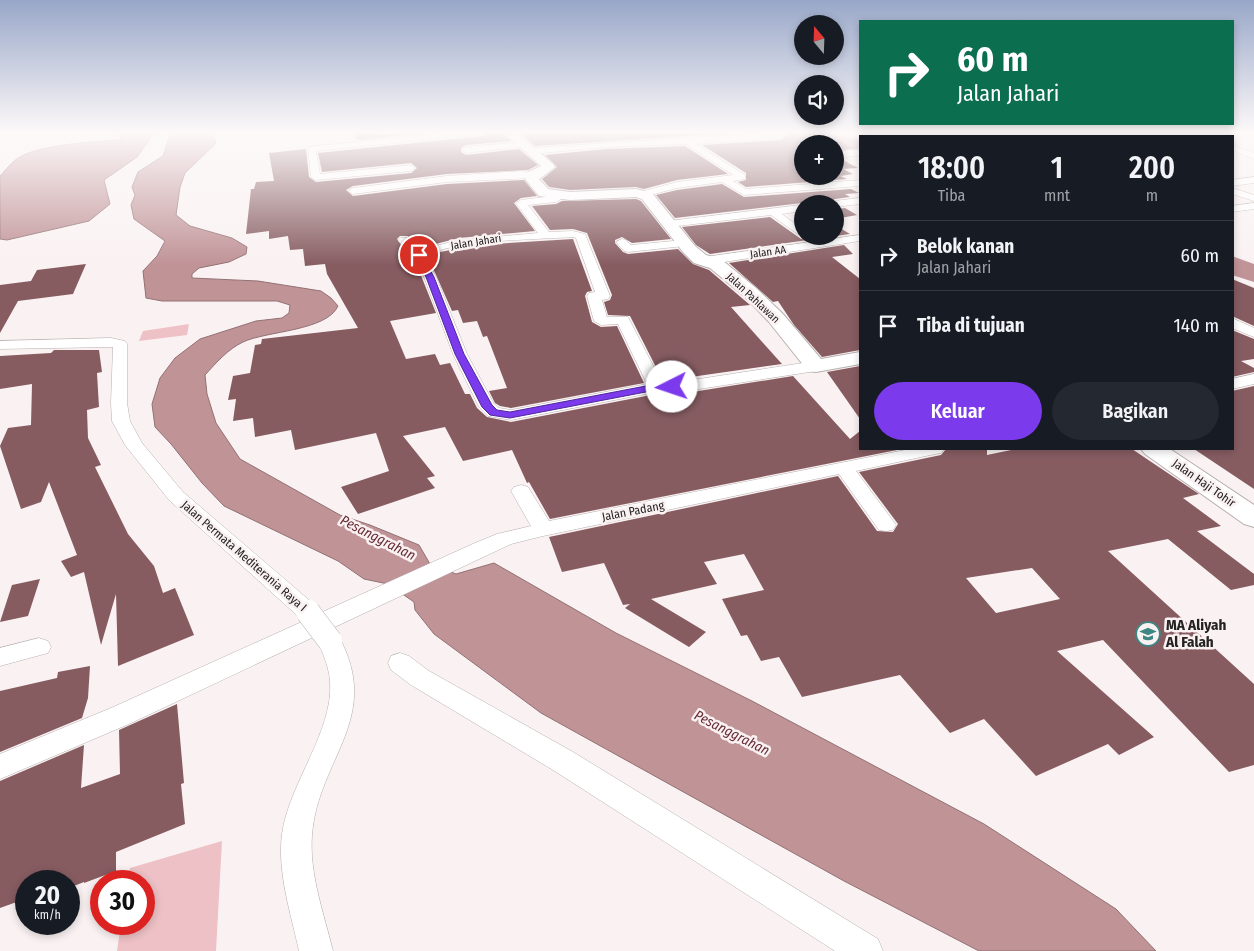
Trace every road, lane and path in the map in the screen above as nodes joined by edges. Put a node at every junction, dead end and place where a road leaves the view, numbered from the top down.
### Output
1 (413, 176) edge
2 (491, 176) edge
3 (533, 176) edge
4 (741, 176) edge
5 (723, 179) junction
6 (1254, 180) edge
7 (415, 182) junction
8 (859, 183) edge
9 (1234, 184) edge
10 (353, 191) dead end
11 (643, 194) junction
12 (561, 196) junction
13 (1254, 198) edge
14 (859, 202) edge
15 (844, 203) edge
16 (1254, 206) edge
17 (794, 209) edge
18 (1234, 209) edge
19 (772, 211) junction
20 (669, 224) junction
21 (794, 228) edge
22 (546, 236) junction
23 (859, 238) edge
24 (404, 240) dead end
25 (844, 240) edge
26 (622, 242) dead end
27 (684, 243) junction
28 (810, 245) edge
29 (419, 253) junction
30 (705, 261) junction
31 (1234, 323) edge
32 (1254, 333) edge
33 (0, 345) edge
34 (859, 358) edge
35 (816, 366) junction
36 (1254, 379) edge
37 (1234, 384) edge
38 (656, 388) junction
39 (930, 450) edge
40 (1155, 450) edge
41 (844, 468) junction
42 (521, 491) dead end
43 (1254, 518) edge
44 (886, 525) dead end
45 (543, 529) junction
46 (308, 612) joint
47 (40, 647) dead end
48 (0, 657) edge
49 (400, 663) dead end
50 (0, 768) edge
51 (316, 951) edge
52 (866, 951) edge

1 - 7 street
2 - 7 street
3 - 12 street
4 - 5 street
5 - 8 street
5 - 11 street
6 - 9 street
7 - 10 street
9 - 13 street
11 - 12 street
11 - 20 street, Jalan Pahlawan
12 - 22 street
14 - 15 street
16 - 18 street
17 - 19 street
19 - 20 street
19 - 21 street
20 - 27 street, Jalan Pahlawan
22 - 29 street, Jalan Jahari
22 - 38 street, Jalan Jahari
23 - 25 street, Jalan AA
24 - 29 street
26 - 27 street
27 - 30 street, Jalan Pahlawan
28 - 30 street, Jalan AA
29 - 38 street
30 - 35 street, Jalan Pahlawan
31 - 32 street
33 - 46 street, Jalan Permata Mediterania Raya I
34 - 35 street
35 - 38 street
36 - 37 street
39 - 41 street, Jalan Padang
40 - 43 street, Jalan Haji Tohir
41 - 44 street
41 - 45 street, Jalan Padang
42 - 45 street
45 - 50 street, Jalan Padang
46 - 51 street, Jalan Permata Mediterania Raya I, bridge
47 - 48 street
49 - 52 street

